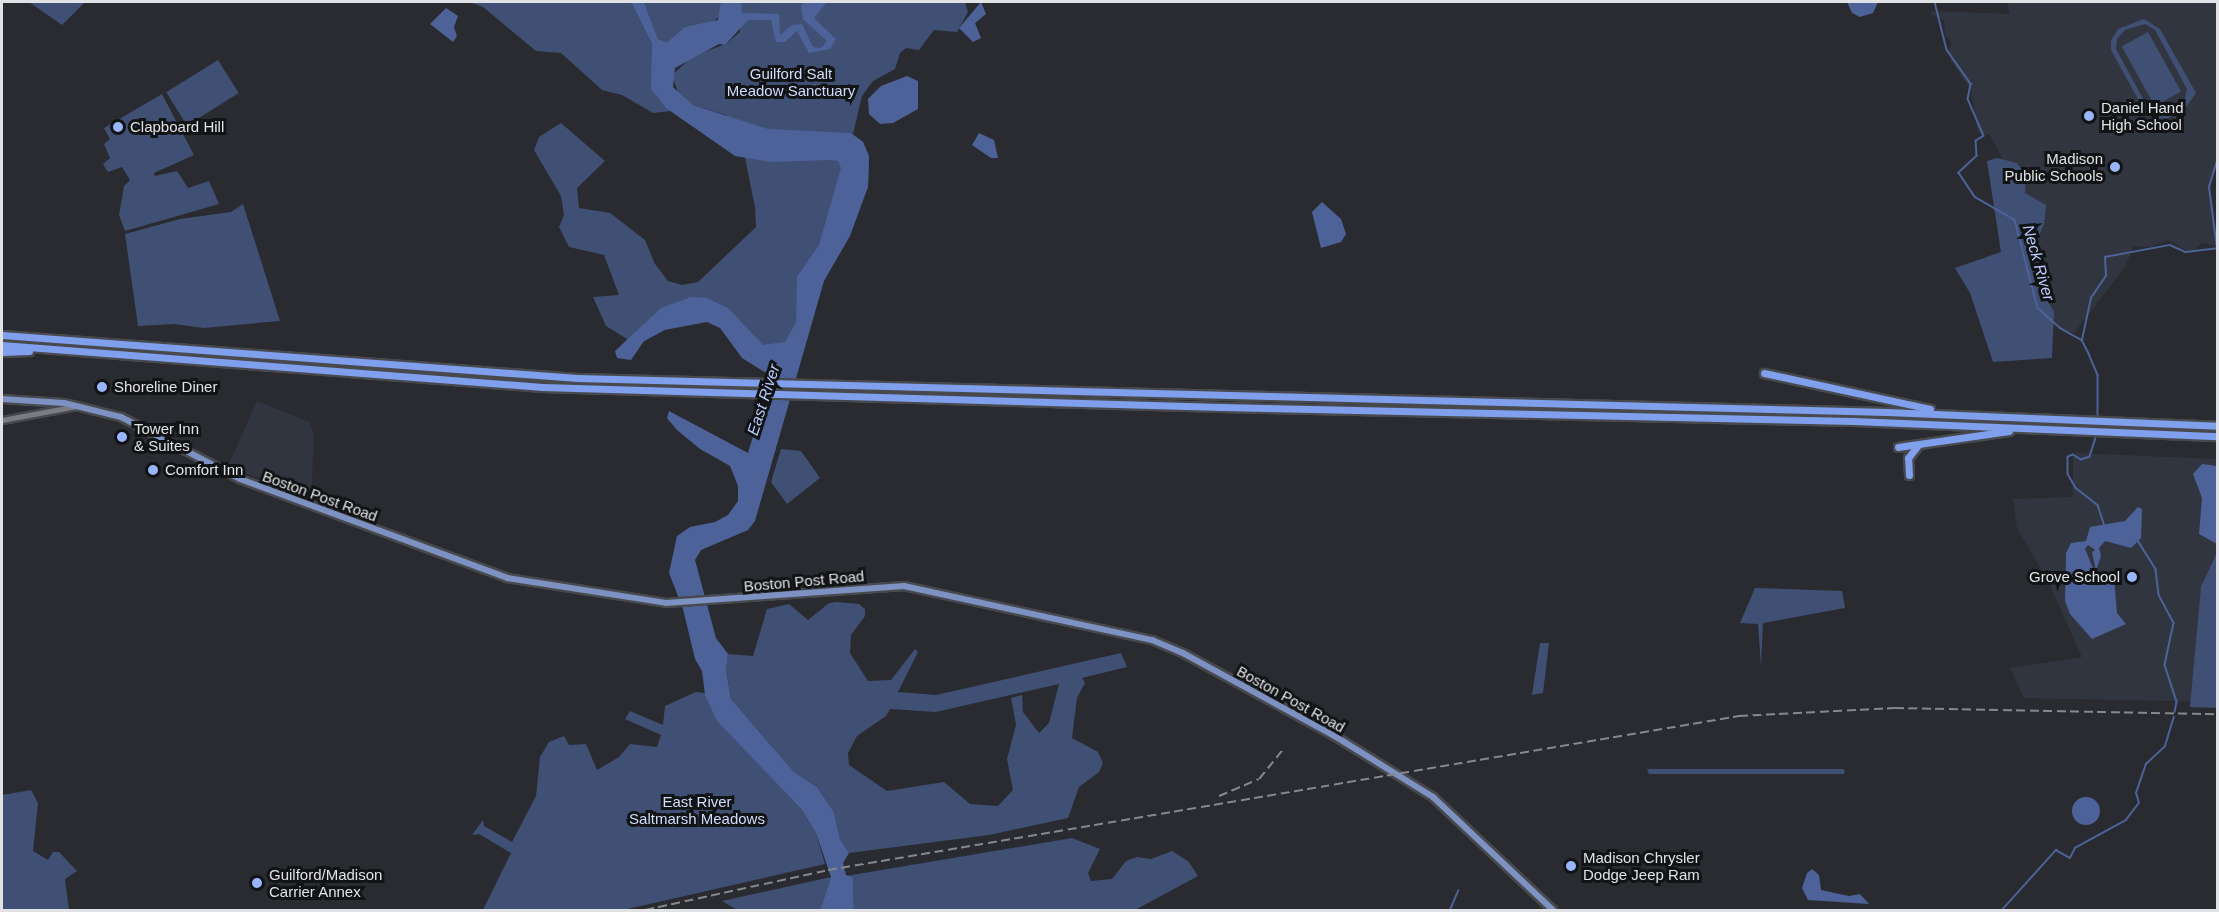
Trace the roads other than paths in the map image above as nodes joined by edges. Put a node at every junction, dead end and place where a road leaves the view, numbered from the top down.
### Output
1 (2, 335) edge
2 (2, 345) edge
3 (2, 352) edge
4 (120, 355) junction
5 (1764, 373) dead end
6 (2, 399) edge
7 (80, 405) junction
8 (2007, 417) junction
9 (2, 420) edge
10 (2217, 426) edge
11 (2124, 432) junction
12 (2217, 436) edge
13 (1920, 444) junction
14 (1898, 447) dead end
15 (1909, 474) dead end
16 (1553, 910) edge

1 - 8 highway
2 - 4 highway
3 - 4 highway
4 - 11 highway
5 - 8 highway
6 - 7 main road, Boston Post Road
7 - 9 main road
7 - 16 main road, Boston Post Road
8 - 10 highway
11 - 12 highway
11 - 13 highway
13 - 14 highway
13 - 15 highway

